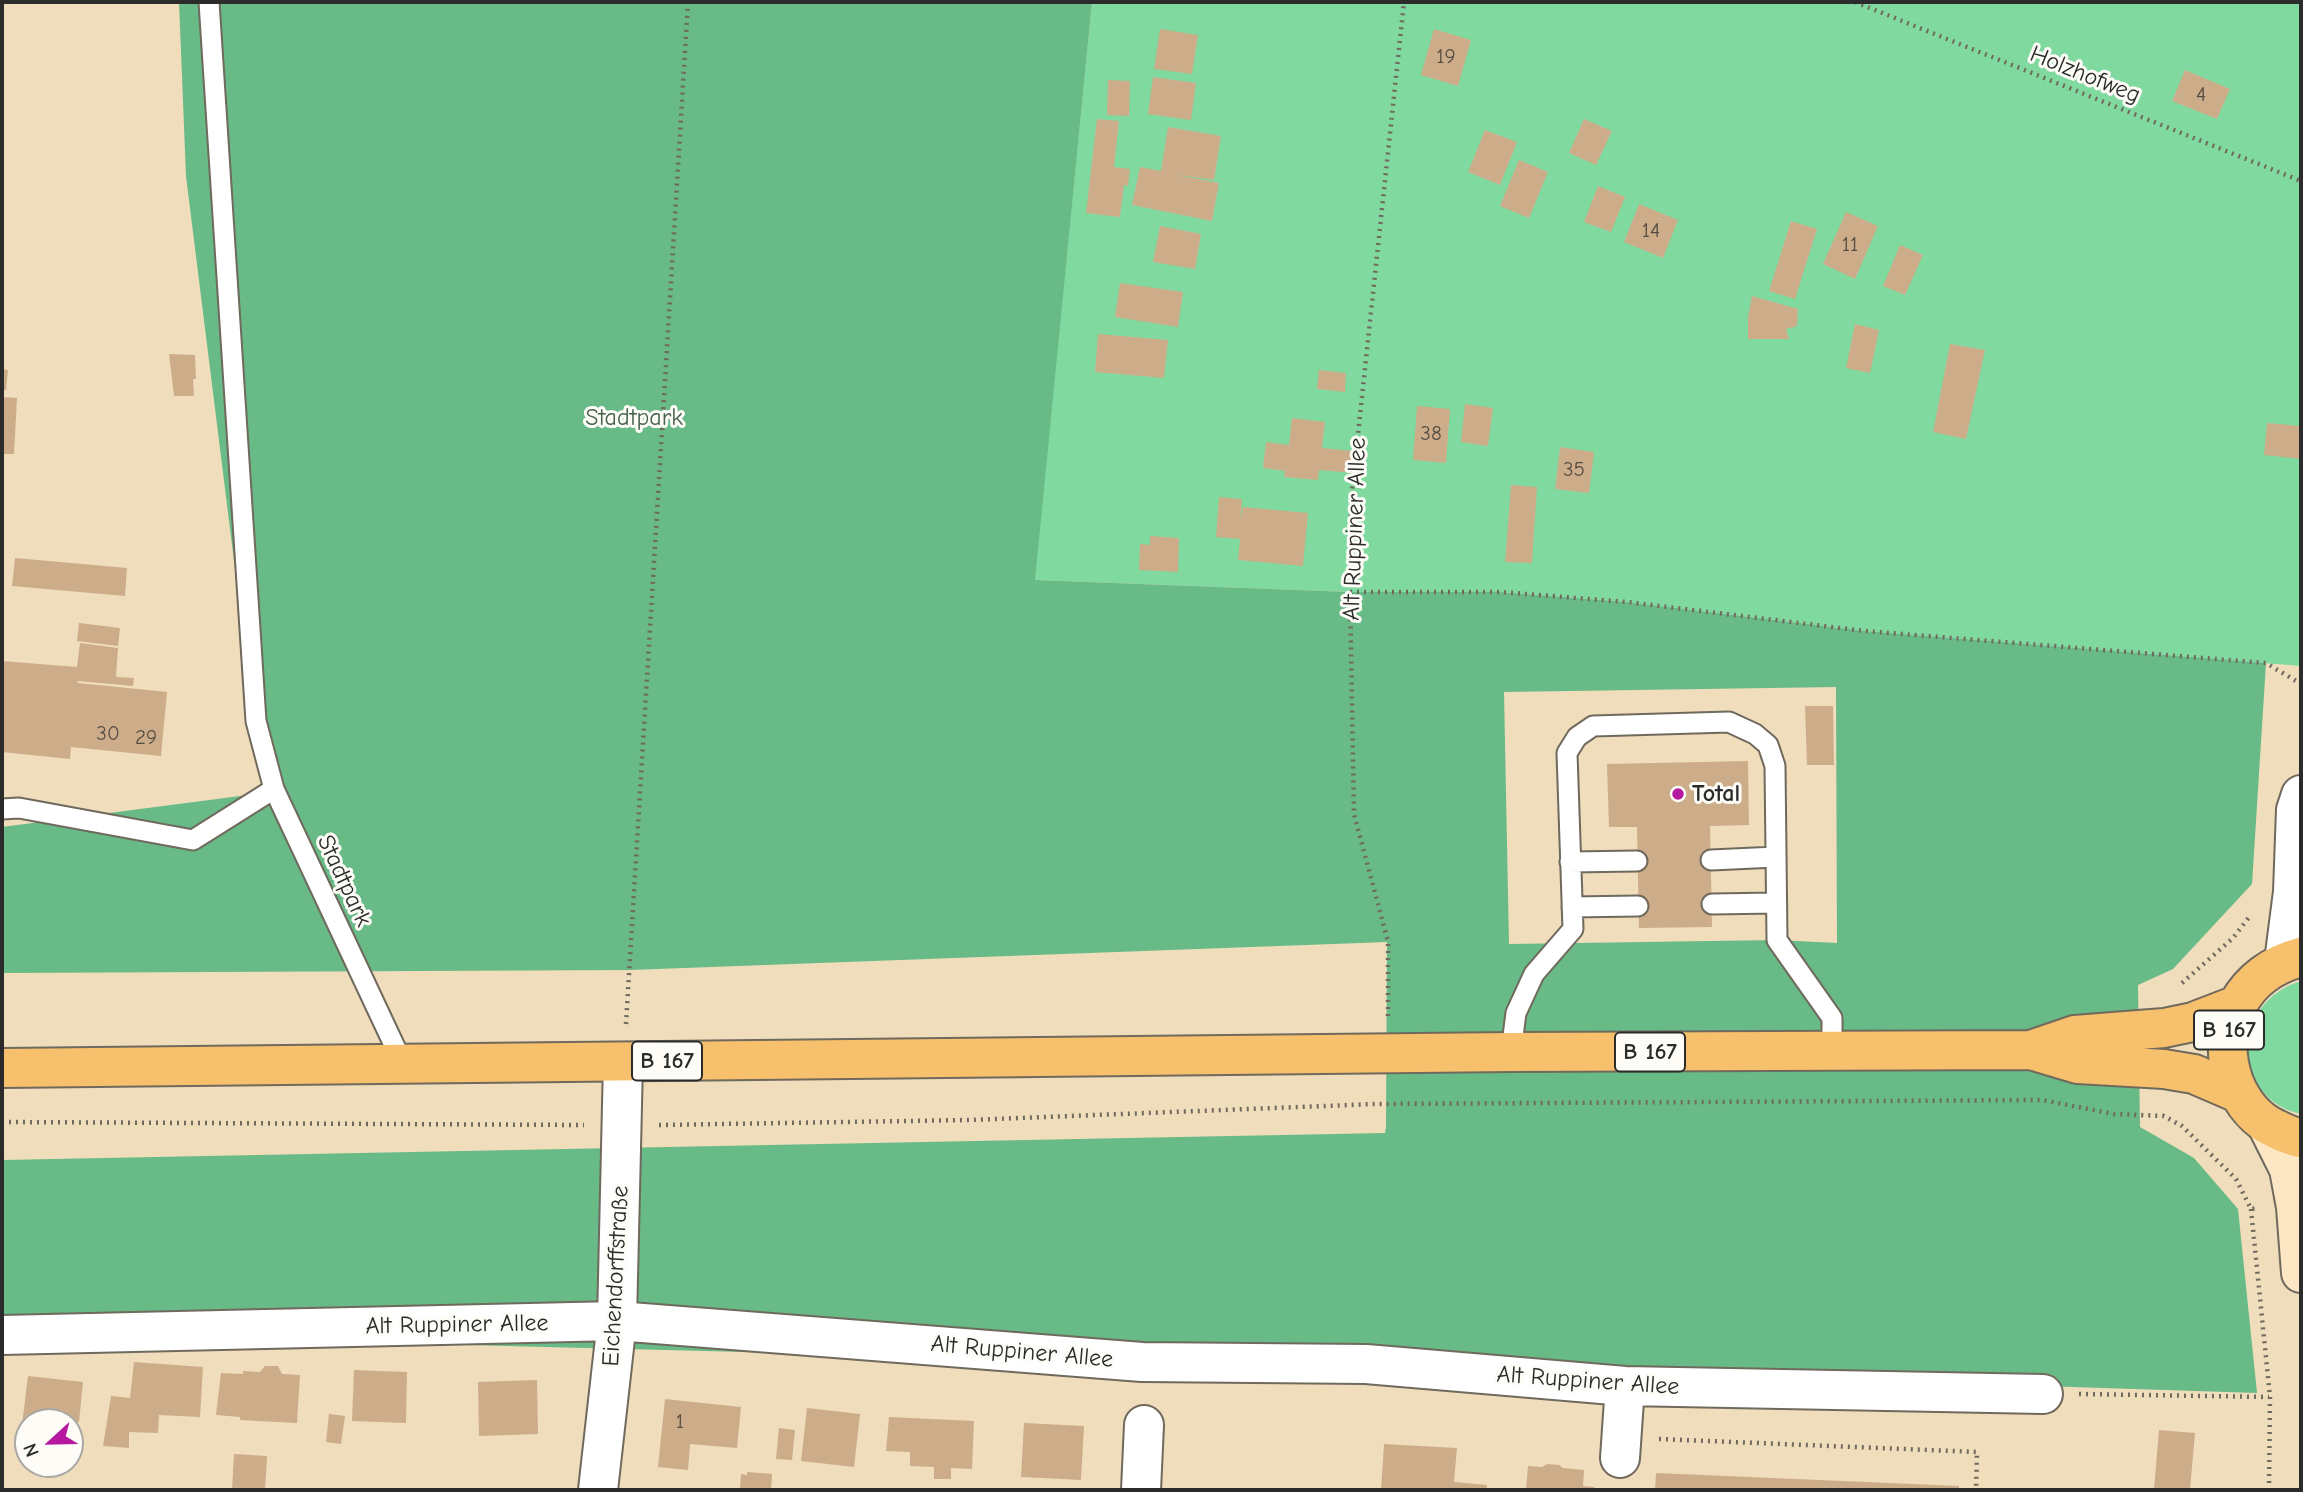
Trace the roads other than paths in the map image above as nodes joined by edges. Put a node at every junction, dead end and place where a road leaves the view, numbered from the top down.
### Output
1 (209, 2) edge
2 (274, 789) junction
3 (2301, 795) edge
4 (2, 809) edge
5 (1776, 857) junction
6 (1711, 860) dead end
7 (1637, 861) dead end
8 (1570, 863) junction
9 (1776, 903) junction
10 (1712, 904) dead end
11 (1638, 906) dead end
12 (1572, 907) junction
13 (2293, 959) edge
14 (2237, 1005) junction
15 (2031, 1049) junction
16 (1832, 1051) junction
17 (1511, 1052) junction
18 (623, 1062) junction
19 (402, 1064) junction
20 (2, 1068) edge
21 (2238, 1093) junction
22 (2284, 1132) edge
23 (2301, 1273) edge
24 (617, 1321) junction
25 (2, 1335) edge
26 (1625, 1386) junction
27 (2043, 1394) road end
28 (1144, 1425) dead end
29 (1621, 1447) road end
30 (597, 1490) edge
31 (1140, 1490) edge

1 - 2 lane, Stadtpark
2 - 4 lane
2 - 19 lane, Stadtpark
3 - 13 street
5 - 6 lane
5 - 8 lane
5 - 9 lane
7 - 8 lane
8 - 12 lane
9 - 10 lane
9 - 16 lane
11 - 12 lane
12 - 17 lane
13 - 14 main road, B 167
14 - 15 main road, B 167
14 - 21 main road, B 167
15 - 16 main road, B 167
15 - 21 main road, B 167
16 - 17 main road, B 167
17 - 18 main road, B 167
18 - 19 main road, B 167
18 - 24 street, Eichendorffstraße
19 - 20 main road, B 167
21 - 22 main road, B 167
22 - 23 main road
24 - 25 street, Alt Ruppiner Allee
24 - 26 street, Alt Ruppiner Allee
24 - 30 street, Eichendorffstraße
26 - 27 street, Alt Ruppiner Allee
26 - 29 street
28 - 31 street

